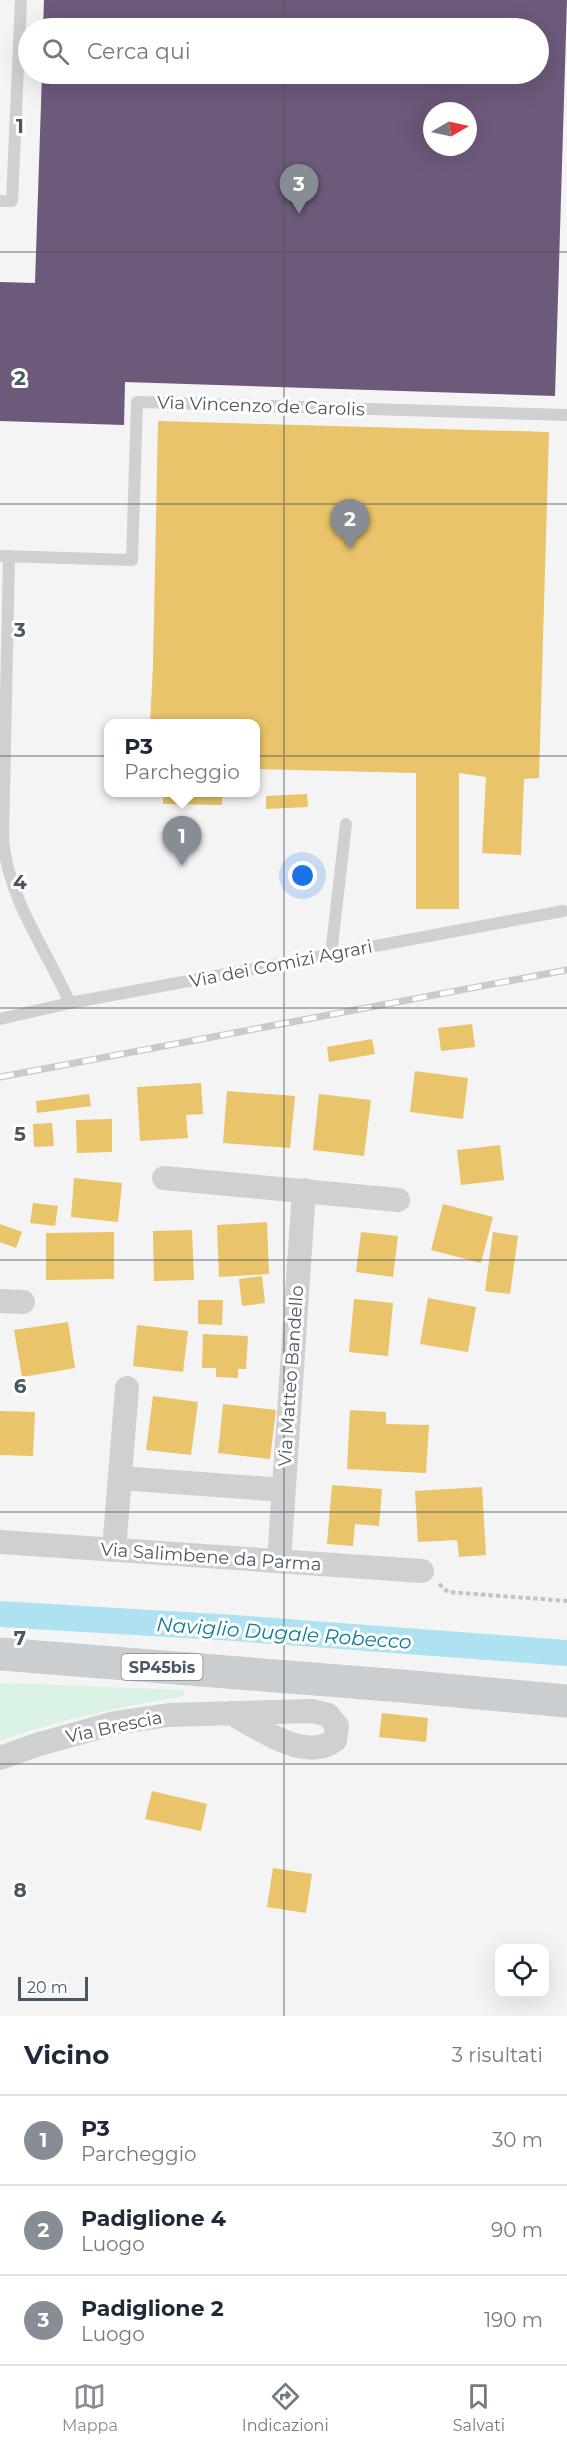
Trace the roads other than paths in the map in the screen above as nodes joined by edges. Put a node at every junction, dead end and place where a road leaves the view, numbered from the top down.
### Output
1 (21, 0) edge
2 (20, 18) edge
3 (18, 67) edge
4 (0, 201) edge
5 (567, 415) edge
6 (5, 556) edge
7 (346, 824) dead end
8 (563, 911) dead end
9 (332, 954) junction
10 (70, 1003) junction
11 (0, 1018) edge
12 (164, 1178) dead end
13 (304, 1190) junction
14 (398, 1200) dead end
15 (127, 1388) dead end
16 (120, 1478) junction
17 (283, 1490) junction
18 (0, 1542) edge
19 (114, 1550) junction
20 (279, 1561) junction
21 (422, 1572) road end
22 (0, 1654) edge
23 (567, 1701) edge
24 (231, 1713) dead end
25 (0, 1758) edge

1 - 2 lane
3 - 4 lane
5 - 6 lane, Via Vincenzo de Carolis
6 - 10 lane
7 - 9 lane
8 - 9 lane, Via dei Comizi Agrari
9 - 10 lane, Via dei Comizi Agrari
10 - 11 lane, Via dei Comizi Agrari
12 - 13 street
13 - 14 street
13 - 17 street, Via Matteo Bandello
15 - 16 street
16 - 17 street
16 - 19 street
17 - 20 street, Via Matteo Bandello
18 - 19 street, Via Salimbene da Parma
19 - 20 street, Via Salimbene da Parma
20 - 21 street, Via Salimbene da Parma
22 - 23 main road, SP45bis
24 - 25 street, Via Brescia

